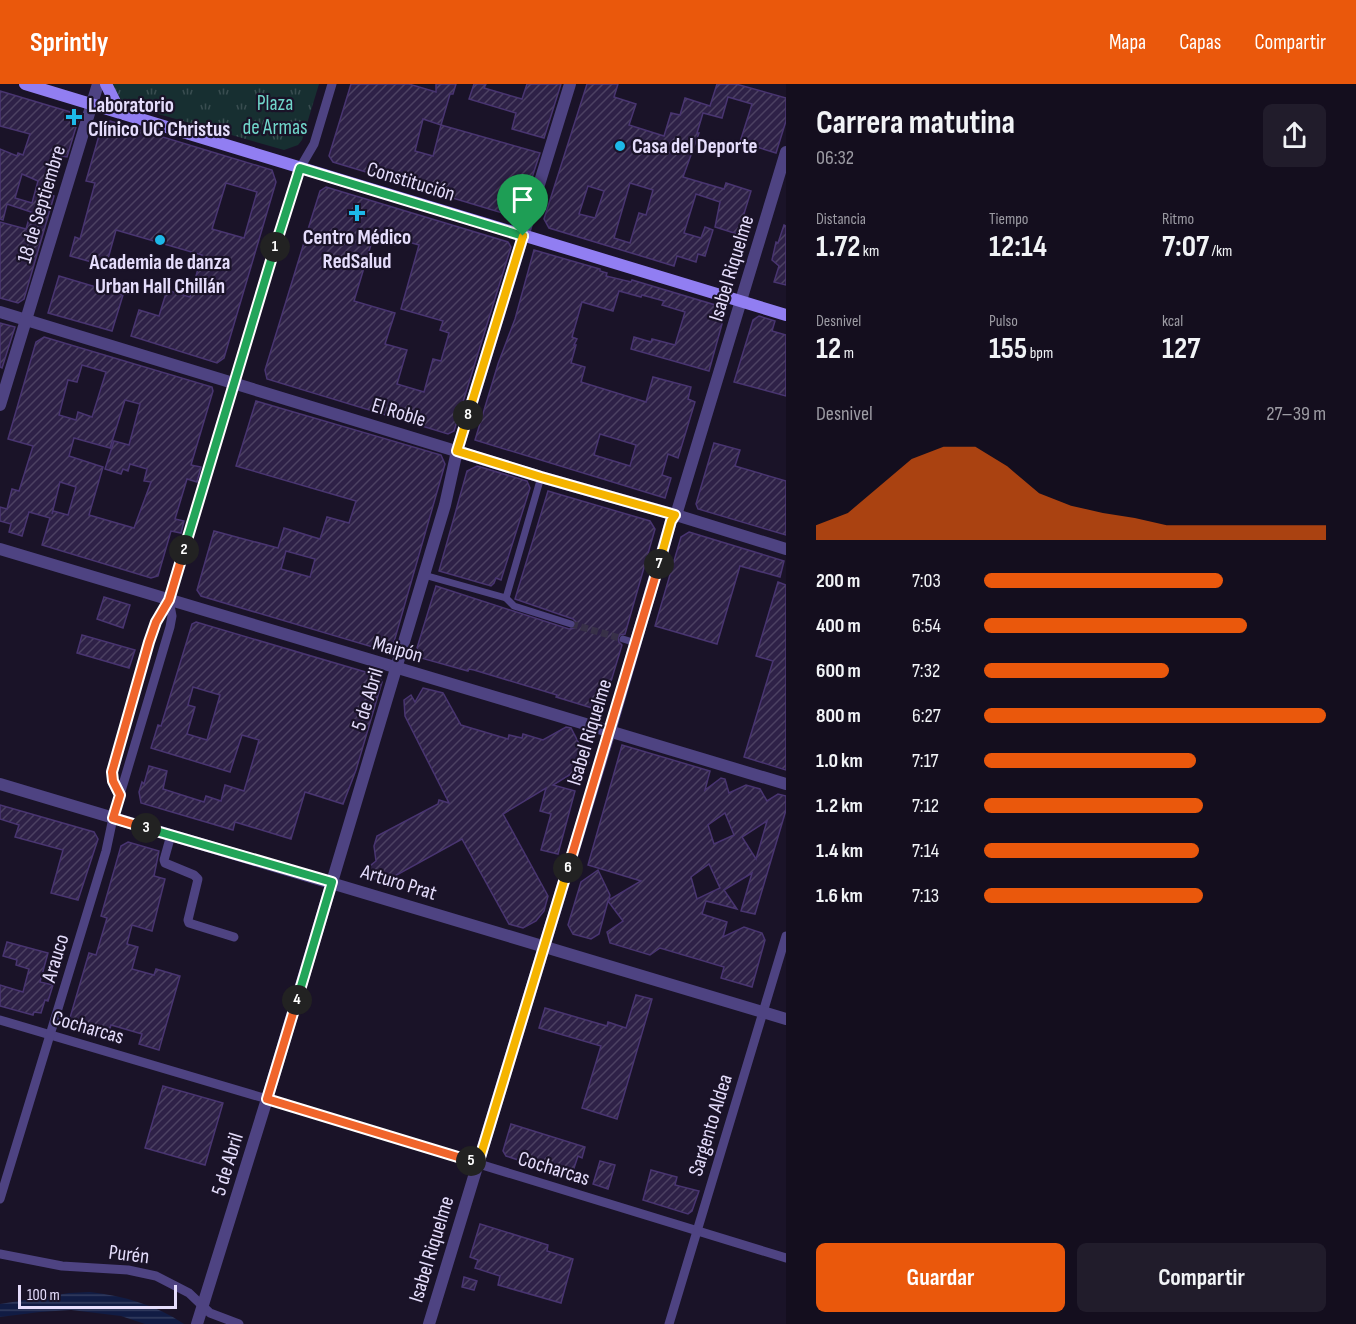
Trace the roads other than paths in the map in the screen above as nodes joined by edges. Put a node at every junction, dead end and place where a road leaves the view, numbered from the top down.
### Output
1 (25, 84) edge
2 (98, 84) edge
3 (106, 84) edge
4 (332, 84) edge
5 (570, 84) edge
6 (92, 104) junction
7 (126, 115) junction
8 (786, 152) edge
9 (300, 168) junction
10 (523, 236) junction
11 (742, 301) junction
12 (0, 312) edge
13 (786, 315) edge
14 (26, 320) junction
15 (233, 383) junction
16 (0, 405) edge
17 (457, 451) junction
18 (541, 477) junction
19 (675, 515) junction
20 (0, 549) edge
21 (786, 549) edge
22 (424, 575) junction
23 (506, 598) junction
24 (169, 600) junction
25 (571, 624) tunnel mouth
26 (396, 669) junction
27 (610, 731) junction
28 (0, 784) edge
29 (786, 784) edge
30 (120, 795) junction
31 (113, 818) junction
32 (171, 835) junction
33 (332, 882) junction
34 (786, 936) edge
35 (234, 937) dead end
36 (544, 946) junction
37 (763, 1012) junction
38 (786, 1019) edge
39 (0, 1020) edge
40 (50, 1035) junction
41 (267, 1099) junction
42 (478, 1164) junction
43 (0, 1199) edge
44 (697, 1231) junction
45 (0, 1254) edge
46 (786, 1258) edge
47 (200, 1316) edge
48 (239, 1324) edge
49 (429, 1324) edge
50 (669, 1324) edge

1 - 6 main road, Constitución
2 - 6 street, 18 de Septiembre
3 - 7 main road
4 - 9 street, Arauco
5 - 10 street, 5 de Abril
6 - 7 main road, Constitución
6 - 14 street, 18 de Septiembre
7 - 9 main road, Constitución
8 - 11 street, Isabel Riquelme
9 - 10 main road, Constitución
9 - 15 street, Arauco
10 - 11 main road, Constitución
10 - 17 street, 5 de Abril
11 - 13 main road, Constitución
11 - 19 street, Isabel Riquelme
12 - 14 street, El Roble
14 - 15 street, El Roble
14 - 16 street, 18 de Septiembre
15 - 17 street, El Roble
15 - 24 street, Arauco
17 - 18 street, El Roble
17 - 22 street, 5 de Abril
18 - 19 street, El Roble
18 - 23 street
19 - 21 street, El Roble
19 - 27 street, Isabel Riquelme
20 - 24 street, Maipón
22 - 23 street
22 - 26 street, 5 de Abril
23 - 25 street
24 - 26 street, Maipón
24 - 30 street, Arauco
24 - 30 street, Arauco
26 - 27 street, Maipón
26 - 33 street, 5 de Abril
27 - 29 street, Maipón
27 - 36 street, Isabel Riquelme
28 - 31 street, Arturo Prat
30 - 31 street, Arauco
31 - 32 street, Arturo Prat
31 - 40 street, Arauco
32 - 33 street, Arturo Prat
32 - 35 street
33 - 36 street, Arturo Prat
33 - 41 street, 5 de Abril
34 - 37 street, Sargento Aldea
36 - 37 street, Arturo Prat
36 - 42 street, Isabel Riquelme
37 - 38 street, Arturo Prat
37 - 44 street, Sargento Aldea
39 - 40 street, Cocharcas
40 - 41 street, Cocharcas
40 - 43 street, Arauco
41 - 42 street, Cocharcas
41 - 47 street, 5 de Abril
42 - 44 street, Cocharcas
42 - 49 street, Isabel Riquelme
44 - 46 street, Cocharcas
44 - 50 street, Sargento Aldea
45 - 47 street, Purén
47 - 48 street, Purén

